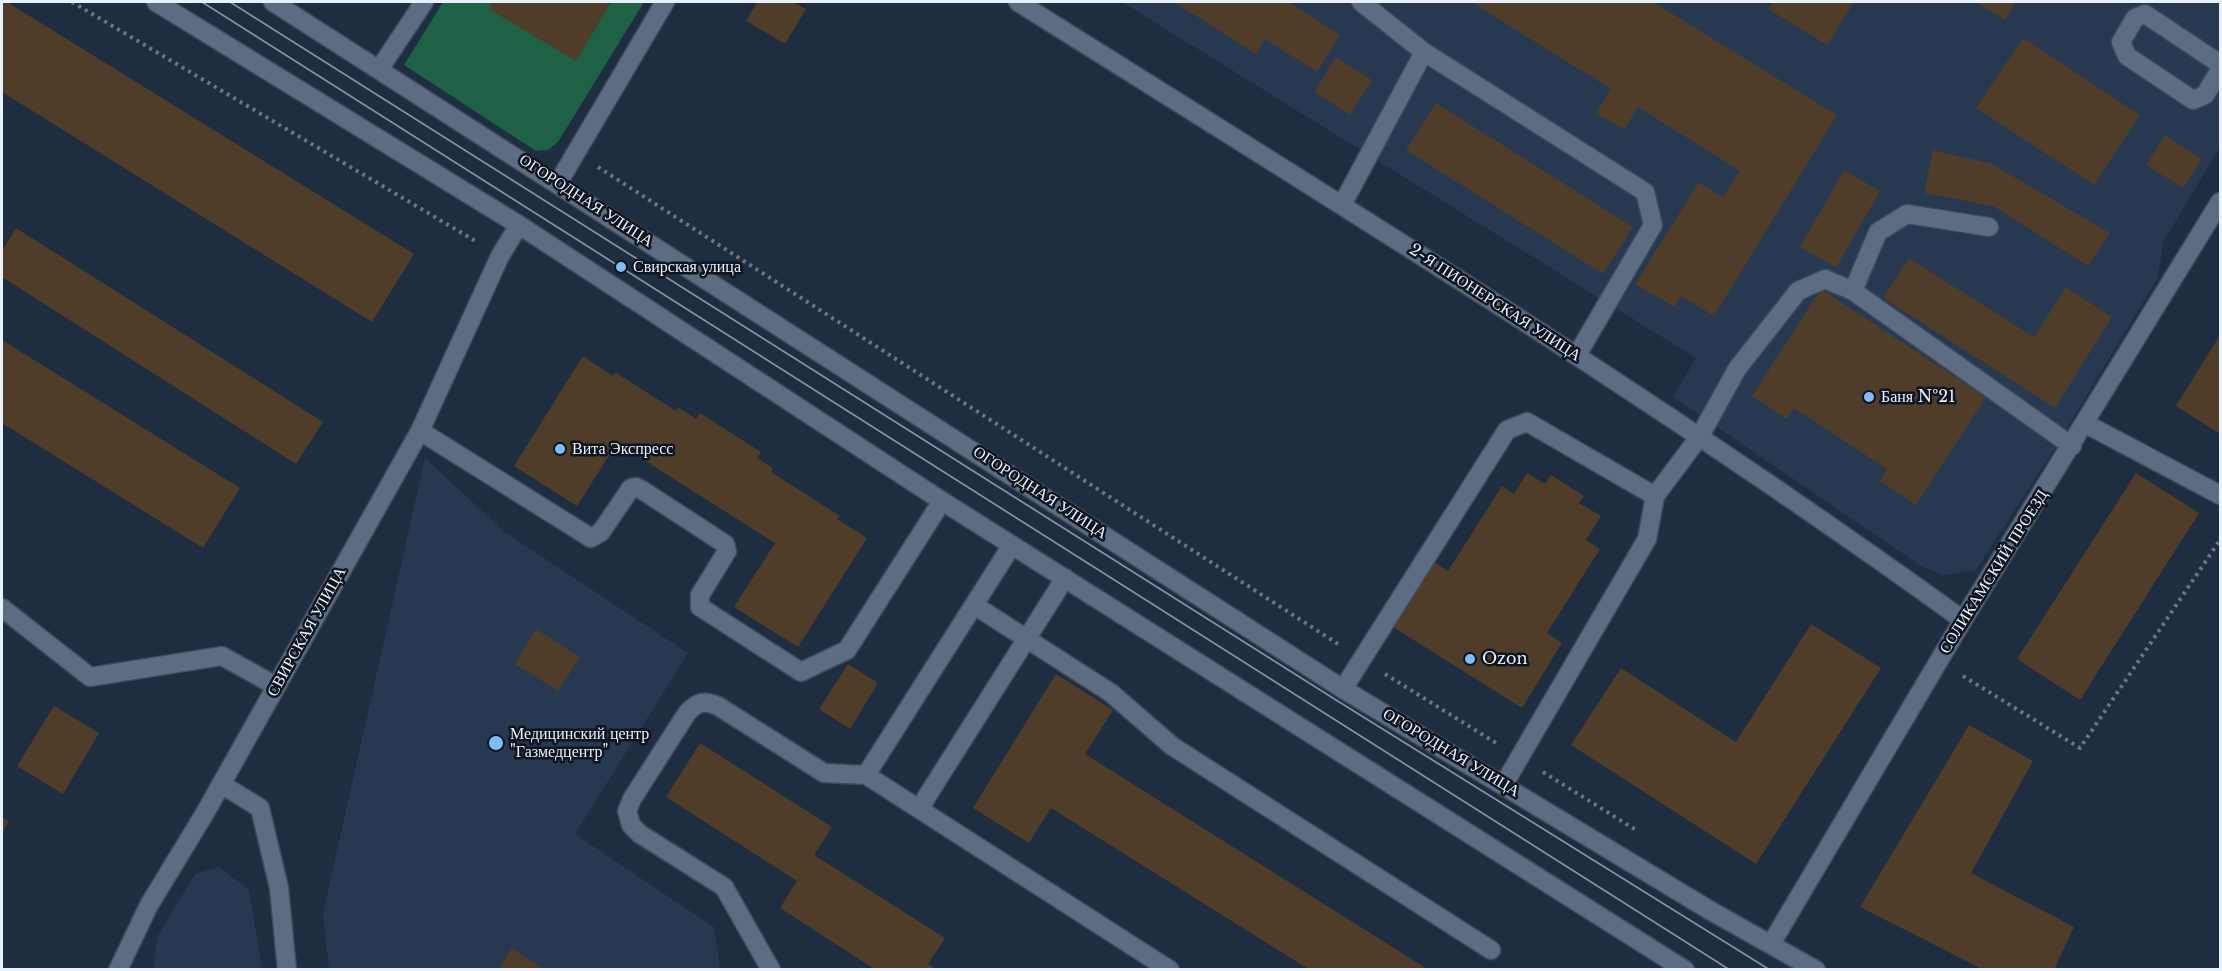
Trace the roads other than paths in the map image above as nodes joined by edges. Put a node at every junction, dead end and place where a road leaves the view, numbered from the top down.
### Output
1 (156, 2) edge
2 (273, 2) edge
3 (424, 2) edge
4 (665, 2) edge
5 (1018, 2) edge
6 (1361, 2) edge
7 (1424, 52) junction
8 (2220, 64) edge
9 (380, 68) junction
10 (2220, 70) edge
11 (558, 183) junction
12 (2220, 202) edge
13 (1342, 206) junction
14 (519, 225) junction
15 (1989, 227) dead end
16 (1852, 291) junction
17 (1576, 355) junction
18 (2086, 423) junction
19 (420, 431) junction
20 (1700, 436) junction
21 (2072, 446) junction
22 (2220, 495) edge
23 (1655, 496) junction
24 (942, 501) junction
25 (1012, 545) junction
26 (1065, 578) junction
27 (974, 605) junction
28 (2, 608) edge
29 (1963, 620) junction
30 (1026, 639) junction
31 (276, 686) junction
32 (1343, 689) junction
33 (866, 775) junction
34 (221, 784) junction
35 (1504, 784) junction
36 (919, 809) junction
37 (1771, 944) junction
38 (1491, 950) dead end
39 (118, 969) edge
40 (287, 969) edge
41 (771, 969) edge
42 (1170, 969) edge
43 (1685, 969) edge
44 (1816, 969) edge

1 - 14 street
2 - 9 street, ОГОРОДНАЯ УЛИЦА
3 - 9 street
4 - 11 street
5 - 13 street, 2-Я ПИОНЕРСКАЯ УЛИЦА
6 - 7 street
7 - 13 street
7 - 17 street
8 - 10 street
9 - 11 street, ОГОРОДНАЯ УЛИЦА
11 - 32 street, ОГОРОДНАЯ УЛИЦА
12 - 18 street, СОЛИКАМСКИЙ ПРОЕЗД
13 - 17 street, 2-Я ПИОНЕРСКАЯ УЛИЦА
14 - 19 street, СВИРСКАЯ УЛИЦА
14 - 24 street
15 - 16 street
16 - 20 street
16 - 21 street
17 - 20 street, 2-Я ПИОНЕРСКАЯ УЛИЦА
18 - 21 street, СОЛИКАМСКИЙ ПРОЕЗД
18 - 22 street
19 - 24 street
19 - 31 street, СВИРСКАЯ УЛИЦА
20 - 23 street
20 - 29 street, 2-Я ПИОНЕРСКАЯ УЛИЦА
21 - 29 street, СОЛИКАМСКИЙ ПРОЕЗД
23 - 32 street
23 - 35 street
24 - 25 street
25 - 26 street
25 - 27 street
26 - 30 street
26 - 43 street
27 - 30 street
27 - 33 street
28 - 31 street
29 - 37 street, СОЛИКАМСКИЙ ПРОЕЗД
30 - 36 street
30 - 38 street
31 - 34 street, СВИРСКАЯ УЛИЦА
32 - 35 street, ОГОРОДНАЯ УЛИЦА
33 - 36 street
33 - 41 street
34 - 39 street, СВИРСКАЯ УЛИЦА
34 - 40 street
35 - 37 street, ОГОРОДНАЯ УЛИЦА
36 - 42 street
37 - 44 street, ОГОРОДНАЯ УЛИЦА

